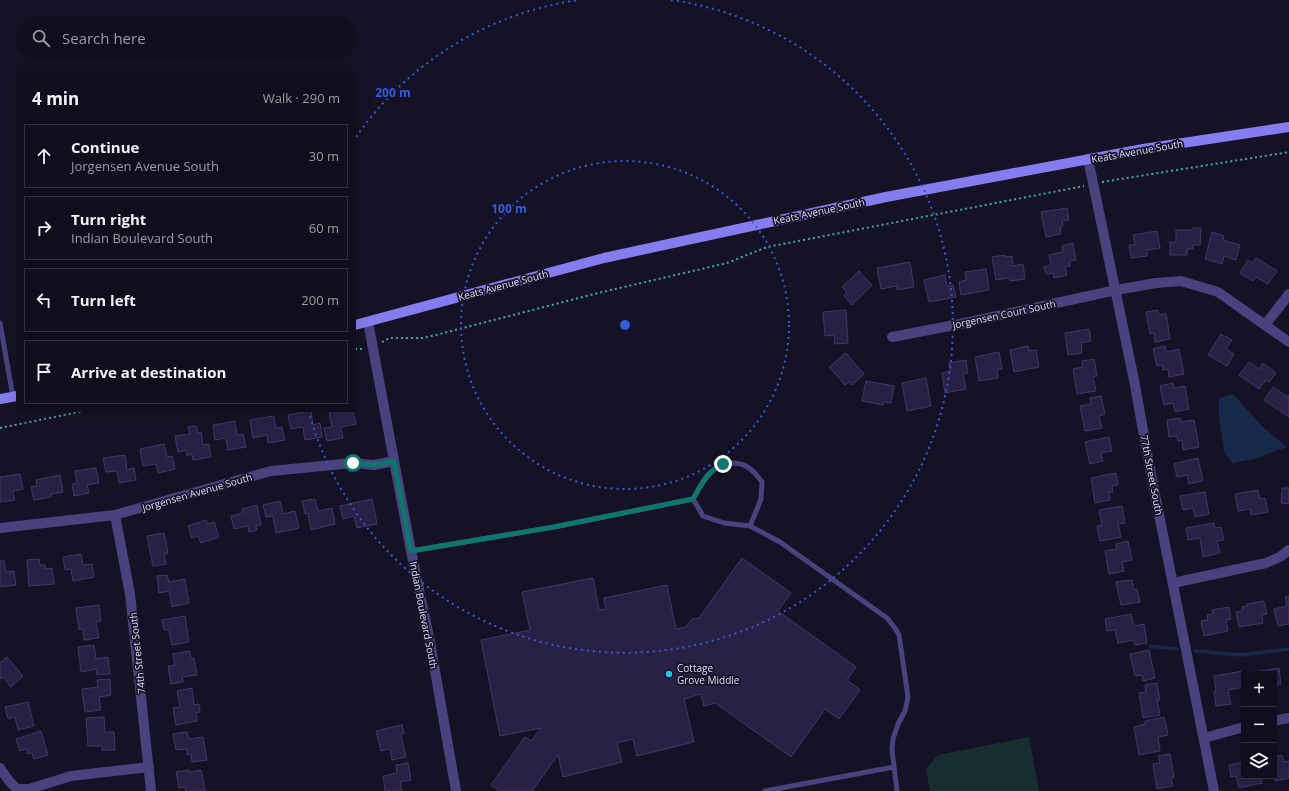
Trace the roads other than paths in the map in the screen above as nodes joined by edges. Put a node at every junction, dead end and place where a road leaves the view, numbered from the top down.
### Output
1 (1289, 127) edge
2 (1088, 159) junction
3 (1116, 290) junction
4 (1289, 294) edge
5 (368, 322) junction
6 (0, 323) edge
7 (356, 325) edge
8 (1265, 325) junction
9 (892, 337) dead end
10 (1289, 342) edge
11 (15, 397) edge
12 (0, 400) edge
13 (394, 461) junction
14 (693, 499) junction
15 (115, 515) junction
16 (750, 526) junction
17 (0, 528) edge
18 (1289, 550) edge
19 (411, 551) junction
20 (1173, 584) junction
21 (1289, 718) edge
22 (1277, 720) edge
23 (1241, 728) edge
24 (1204, 738) junction
25 (149, 767) junction
26 (894, 767) junction
27 (0, 768) edge
28 (152, 791) edge
29 (456, 791) edge
30 (765, 791) edge
31 (897, 791) edge
32 (1214, 791) edge

1 - 2 main road, Keats Avenue South
2 - 3 street, 77th Street South
2 - 5 main road, Keats Avenue South
3 - 8 street, Jorgensen Court South
3 - 9 street, Jorgensen Court South
3 - 20 street, 77th Street South
4 - 8 street
5 - 7 main road, Keats Avenue South
5 - 13 street, Indian Boulevard South
6 - 11 lane
8 - 10 street, Jorgensen Court South
11 - 12 main road
13 - 15 street, Jorgensen Avenue South
13 - 19 street, Indian Boulevard South
14 - 16 lane
14 - 16 lane
14 - 19 lane
15 - 17 street, Jorgensen Avenue South
15 - 25 street, 74th Street South
16 - 26 lane
18 - 20 street
19 - 29 street, Indian Boulevard South
20 - 24 street, 77th Street South
21 - 22 street
23 - 24 street
24 - 32 street, 77th Street South
25 - 27 street
25 - 28 street, 74th Street South
26 - 30 lane
26 - 31 lane

